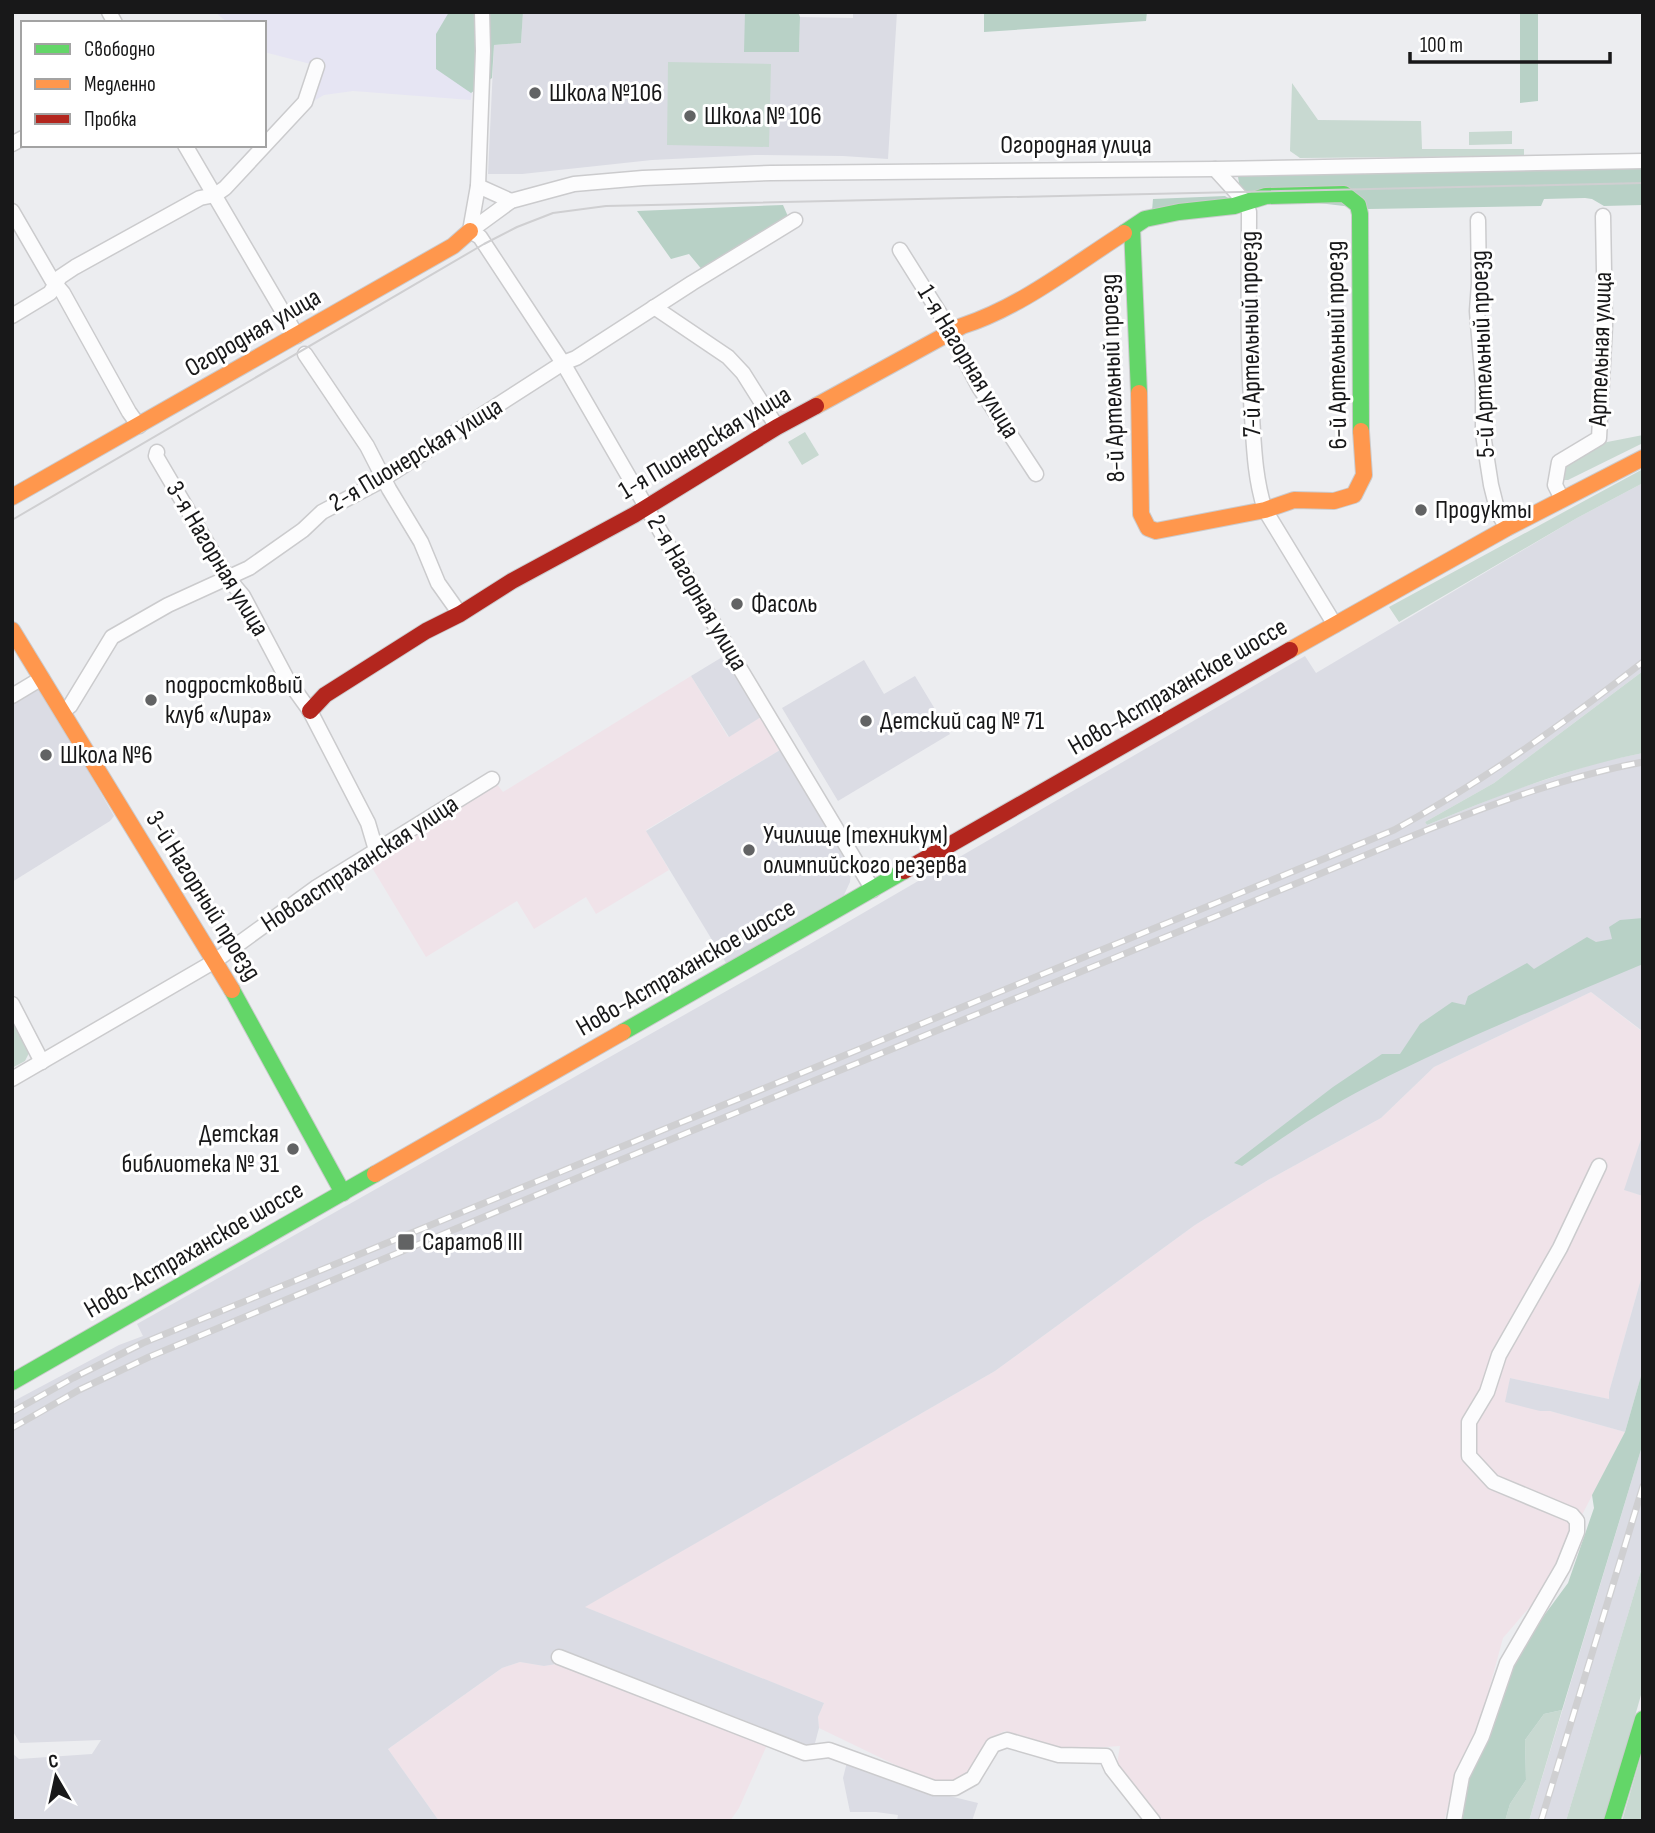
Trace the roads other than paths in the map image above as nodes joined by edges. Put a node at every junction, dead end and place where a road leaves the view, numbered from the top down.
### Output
1 (482, 12) edge
2 (317, 66) dead end
3 (266, 144) edge
4 (186, 147) edge
5 (263, 147) edge
6 (1643, 161) edge
7 (1215, 169) junction
8 (478, 186) junction
9 (215, 195) junction
10 (511, 201) junction
11 (1246, 202) junction
12 (1358, 205) joint
13 (12, 211) edge
14 (1604, 216) dead end
15 (795, 220) dead end
16 (1478, 220) dead end
17 (1132, 228) junction
18 (470, 231) junction
19 (900, 250) dead end
20 (56, 285) junction
21 (654, 307) junction
22 (12, 316) edge
23 (949, 333) junction
24 (297, 336) junction
25 (305, 354) dead end
26 (563, 363) junction
27 (139, 426) junction
28 (778, 426) junction
29 (156, 452) dead end
30 (1643, 458) edge
31 (1036, 474) dead end
32 (383, 477) junction
33 (12, 497) edge
34 (1562, 499) junction
35 (646, 507) junction
36 (1265, 510) junction
37 (1507, 528) junction
38 (227, 577) junction
39 (460, 614) junction
40 (1335, 625) junction
41 (12, 630) edge
42 (42, 678) junction
43 (12, 696) edge
44 (310, 711) junction
45 (62, 712) junction
46 (492, 779) dead end
47 (376, 850) junction
48 (873, 890) junction
49 (215, 961) junction
50 (12, 1004) edge
51 (42, 1062) junction
52 (12, 1079) edge
53 (1599, 1166) dead end
54 (343, 1193) junction
55 (12, 1382) edge
56 (559, 1657) dead end
57 (1643, 1718) edge
58 (1153, 1821) edge
59 (1454, 1821) edge
60 (1612, 1821) edge

1 - 8 street
2 - 3 street
4 - 9 street
5 - 9 street
6 - 7 street, Огородная улица
7 - 10 street, Огородная улица
7 - 11 street, 7-й Артельный проезд
8 - 10 street
8 - 18 street
9 - 20 street
9 - 24 street
10 - 18 street, Огородная улица
11 - 12 street, 1-я Пионерская улица
11 - 17 street, 1-я Пионерская улица
11 - 36 street, 7-й Артельный проезд
12 - 36 street, 6-й Артельный проезд
13 - 20 street
14 - 34 street, Артельная улица
15 - 21 street, 2-я Пионерская улица
16 - 37 street, 5-й Артельный проезд
17 - 23 street, 1-я Пионерская улица
17 - 36 street, 8-й Артельный проезд
18 - 24 street, Огородная улица
18 - 26 street, 2-я Нагорная улица
19 - 23 street, 1-я Нагорная улица
20 - 22 street
20 - 27 street
21 - 26 street, 2-я Пионерская улица
21 - 28 street
23 - 28 street, 1-я Пионерская улица
23 - 31 street, 1-я Нагорная улица
24 - 27 street, Огородная улица
25 - 32 street
26 - 32 street, 2-я Пионерская улица
26 - 35 street, 2-я Нагорная улица
27 - 33 street, Огородная улица
28 - 35 street, 1-я Пионерская улица
29 - 38 street, 3-я Нагорная улица
30 - 34 street, Ново-Астраханское шоссе
32 - 38 street, 2-я Пионерская улица
32 - 39 street
34 - 37 street, Ново-Астраханское шоссе
35 - 39 street, 1-я Пионерская улица
35 - 48 street, 2-я Нагорная улица
36 - 40 street, 7-й Артельный проезд
37 - 40 street, Ново-Астраханское шоссе
38 - 44 street, 3-я Нагорная улица
38 - 45 street, 2-я Пионерская улица
39 - 44 street, 1-я Пионерская улица
40 - 48 street, Ново-Астраханское шоссе
41 - 42 street, 3-й Нагорный проезд
42 - 43 street
42 - 45 street, 3-й Нагорный проезд
44 - 47 street, 3-я Нагорная улица
45 - 49 street, 3-й Нагорный проезд
46 - 47 street, Новоастраханская улица
47 - 49 street, Новоастраханская улица
48 - 54 street, Ново-Астраханское шоссе
49 - 51 street, Новоастраханская улица
49 - 54 street, 3-й Нагорный проезд
50 - 51 street
51 - 52 street, Новоастраханская улица
53 - 59 street
54 - 55 street, Ново-Астраханское шоссе
56 - 58 street
57 - 60 street

